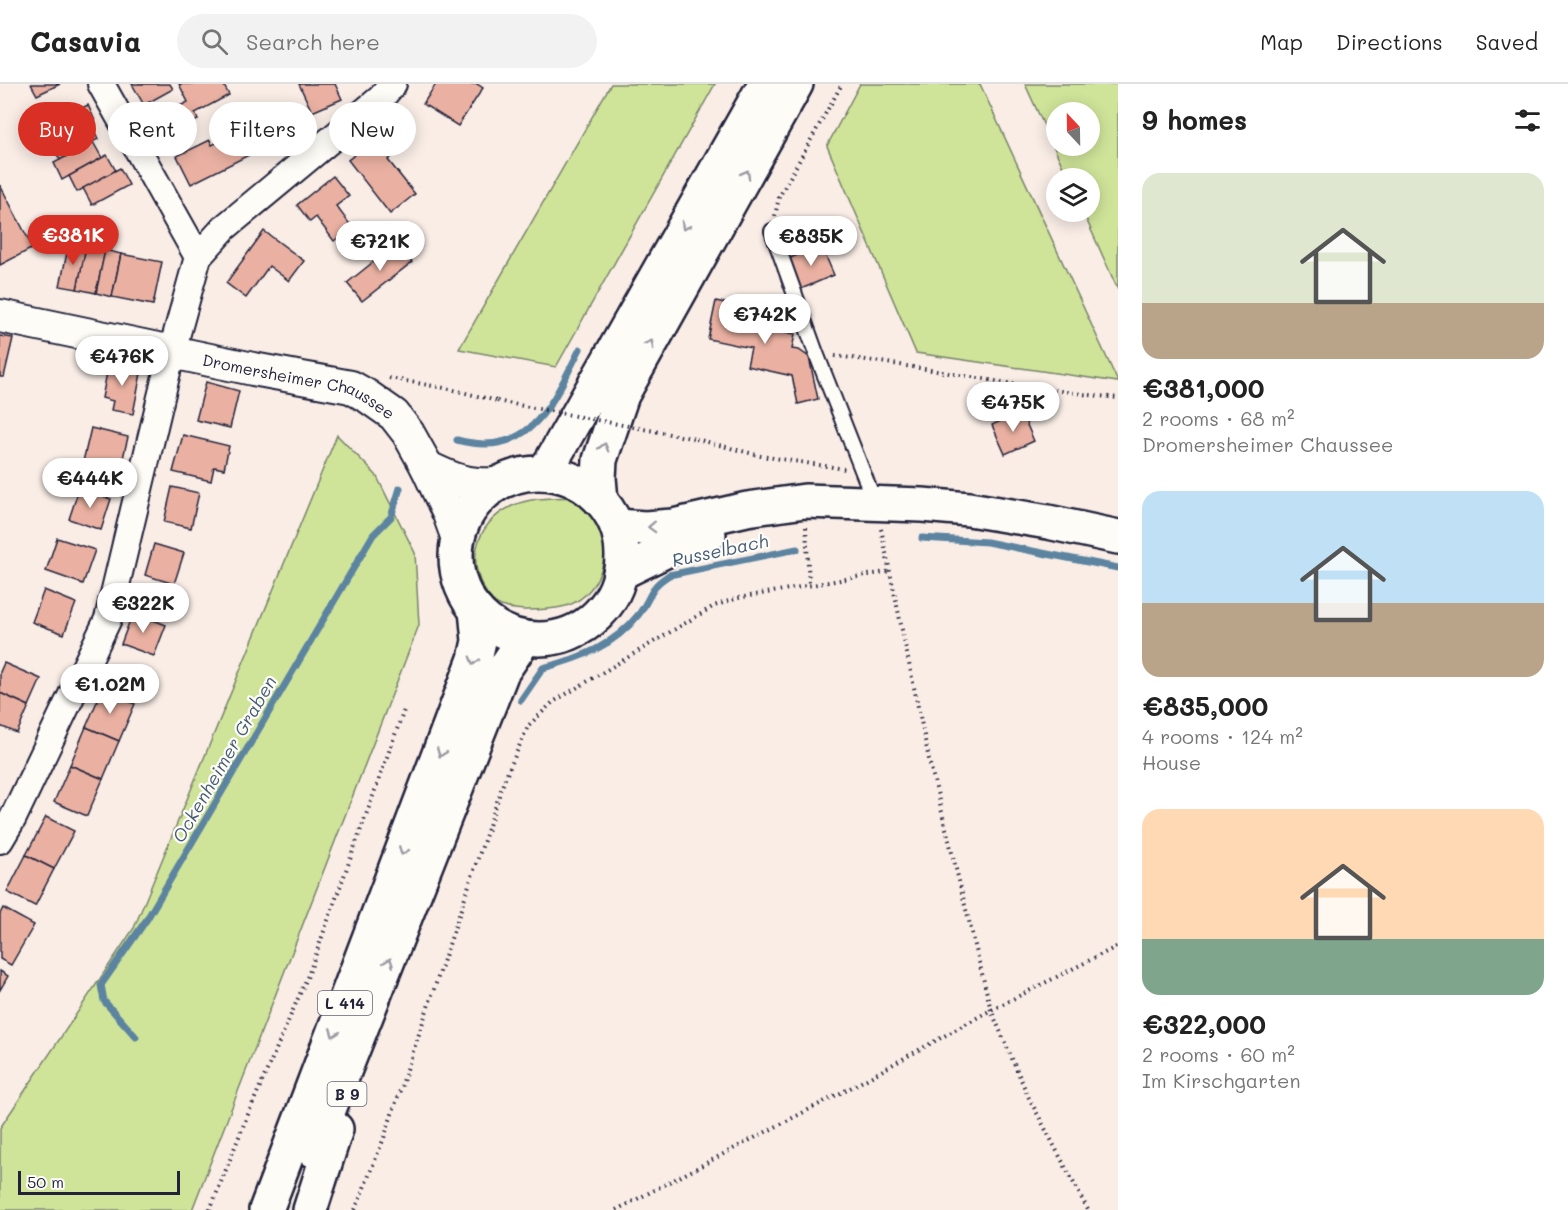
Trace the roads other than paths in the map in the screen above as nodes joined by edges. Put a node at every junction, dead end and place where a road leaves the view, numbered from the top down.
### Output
1 (101, 84) edge
2 (765, 84) edge
3 (796, 84) edge
4 (383, 89) edge
5 (772, 231) road end
6 (198, 257) junction
7 (0, 316) edge
8 (172, 351) junction
9 (427, 467) junction
10 (542, 473) junction
11 (498, 484) junction
12 (875, 503) junction
13 (609, 513) junction
14 (1118, 537) edge
15 (458, 539) junction
16 (620, 573) junction
17 (476, 610) junction
18 (525, 638) junction
19 (0, 840) edge
20 (367, 1016) junction
21 (266, 1210) edge
22 (290, 1210) edge
23 (310, 1210) edge

1 - 6 street
2 -> 10 main road
13 -> 3 main road
4 - 6 street
5 - 12 lane
6 - 8 street
7 - 8 street, Dromersheimer Chaussee
8 - 9 street, Dromersheimer Chaussee
8 - 19 street
9 - 11 street
9 - 15 street, Dromersheimer Chaussee
10 - 11 main road, L 414
10 - 13 main road, L 414
11 - 15 main road, L 414
12 -> 13 main road
12 - 14 main road
12 - 16 main road
13 - 16 main road, L 414
15 - 17 main road, L 414
16 - 18 main road, L 414
17 - 18 main road, L 414
17 -> 21 main road, L 414
20 -> 18 main road, L 414
20 - 22 main road, L 414
20 - 23 main road, B 9

